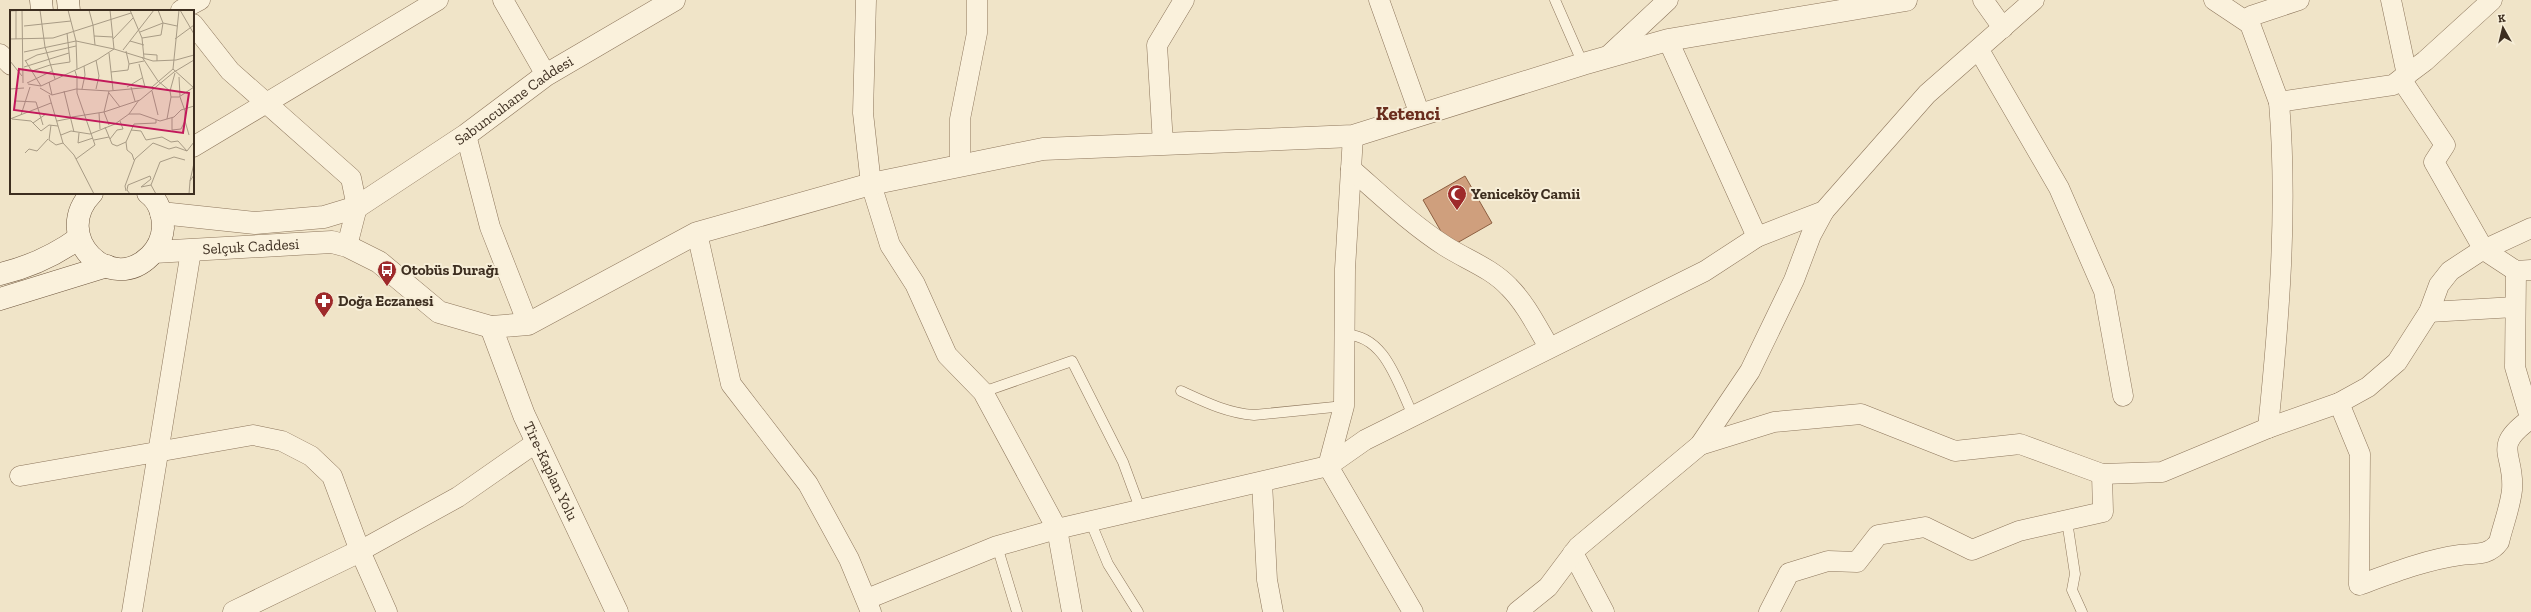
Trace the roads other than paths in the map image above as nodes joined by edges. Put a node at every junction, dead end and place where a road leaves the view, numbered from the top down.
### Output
1 (41, 0) edge
2 (68, 0) edge
3 (200, 0) edge
4 (438, 0) edge
5 (502, 0) edge
6 (674, 0) edge
7 (866, 0) edge
8 (977, 0) edge
9 (1184, 0) edge
10 (1379, 0) edge
11 (1555, 0) edge
12 (1668, 0) edge
13 (1906, 0) edge
14 (1983, 0) edge
15 (2034, 0) edge
16 (2214, 0) edge
17 (2298, 0) edge
18 (2391, 0) edge
19 (2492, 0) edge
20 (1876, 2) edge
21 (42, 10) edge
22 (69, 10) edge
23 (185, 10) edge
24 (2251, 14) edge
25 (194, 25) edge
26 (2003, 28) junction
27 (1668, 40) junction
28 (1979, 50) junction
29 (0, 54) edge
30 (1607, 57) junction
31 (10, 64) edge
32 (1583, 64) junction
33 (546, 75) junction
34 (2404, 77) junction
35 (2279, 102) junction
36 (266, 103) junction
37 (1420, 115) junction
38 (466, 135) junction
39 (1353, 136) junction
40 (1163, 144) junction
41 (194, 146) edge
42 (960, 166) junction
43 (1351, 169) junction
44 (871, 184) junction
45 (149, 194) edge
46 (82, 198) edge
47 (357, 207) junction
48 (1824, 211) junction
49 (161, 213) junction
50 (2531, 228) edge
51 (697, 233) junction
52 (1757, 237) junction
53 (79, 238) junction
54 (347, 246) junction
55 (2484, 250) junction
56 (191, 251) junction
57 (154, 252) junction
58 (107, 266) junction
59 (2523, 271) edge
60 (0, 274) edge
61 (0, 298) edge
62 (2516, 307) junction
63 (2429, 312) junction
64 (528, 324) junction
65 (490, 327) junction
66 (1344, 335) junction
67 (1549, 347) junction
68 (1181, 391) dead end
69 (983, 392) junction
70 (2123, 396) dead end
71 (2339, 403) junction
72 (1344, 406) junction
73 (1413, 415) junction
74 (2530, 420) edge
75 (2268, 428) junction
76 (537, 442) junction
77 (1700, 444) junction
78 (159, 452) junction
79 (1328, 466) junction
80 (2102, 474) junction
81 (20, 476) dead end
82 (1262, 482) junction
83 (1141, 511) junction
84 (2066, 521) junction
85 (1091, 523) junction
86 (1057, 529) junction
87 (997, 546) junction
88 (360, 551) junction
89 (1573, 553) junction
90 (869, 605) edge
91 (132, 612) edge
92 (234, 612) edge
93 (387, 612) edge
94 (617, 612) edge
95 (1017, 612) edge
96 (1072, 612) edge
97 (1138, 612) edge
98 (1273, 612) edge
99 (1413, 612) edge
100 (1517, 612) edge
101 (1604, 612) edge
102 (1769, 612) edge
103 (2082, 612) edge

1 - 21 street
2 - 22 street
3 - 23 street
4 - 36 street
5 - 33 street
6 - 33 street, Sabuncuhane Caddesi
7 - 44 street
8 - 42 street
9 - 40 street
10 - 37 street
11 - 32 lane
12 - 30 street
13 - 20 street
14 - 26 street
15 - 26 street
16 - 24 street
17 - 24 street
18 - 34 street
19 - 34 street
20 - 27 street
24 - 35 street
25 - 36 street
26 - 28 street
27 - 30 street
27 - 52 street
28 - 48 street
28 - 70 street
29 - 31 street
30 - 32 street
32 - 37 street
33 - 38 street, Sabuncuhane Caddesi
34 - 35 street
34 - 55 street
35 - 75 street
36 - 41 street
36 - 47 street
37 - 39 street
38 - 47 street, Sabuncuhane Caddesi
38 - 64 street
39 - 40 street
39 - 43 street
40 - 42 street
42 - 44 street
43 - 66 street
43 - 67 street
44 - 51 street
44 - 69 street
45 - 49 street
46 - 53 street
47 - 49 street, Sabuncuhane Caddesi
47 - 54 street
48 - 52 street
48 - 77 street
49 - 57 street
50 - 55 street
51 - 64 street
51 - 90 street
52 - 67 street
53 - 58 street
53 - 60 street
54 - 56 street, Selçuk Caddesi
54 - 65 street, Selçuk Caddesi
55 - 59 street
55 - 63 street
56 - 57 street, Selçuk Caddesi
56 - 78 street
57 - 58 street
58 - 61 street
59 - 62 street
62 - 63 street
62 - 74 street
63 - 71 street
64 - 65 street
65 - 76 street, Tire-Kaplan Yolu
66 - 72 street
66 - 73 lane
67 - 73 street
68 - 72 lane
69 - 83 lane
69 - 86 street
71 - 74 street
71 - 75 street
72 - 79 street
73 - 79 street
75 - 80 street
76 - 88 street
76 - 94 street, Tire-Kaplan Yolu
77 - 80 street
77 - 89 street
78 - 81 street
78 - 88 street
78 - 91 street
79 - 82 street
79 - 99 street
80 - 84 street
82 - 83 street
82 - 98 street
83 - 85 street
84 - 102 street
84 - 103 lane
85 - 86 street
85 - 97 lane
86 - 87 street
86 - 96 street
87 - 90 street
87 - 95 lane
88 - 92 street
88 - 93 street
89 - 100 street
89 - 101 street

